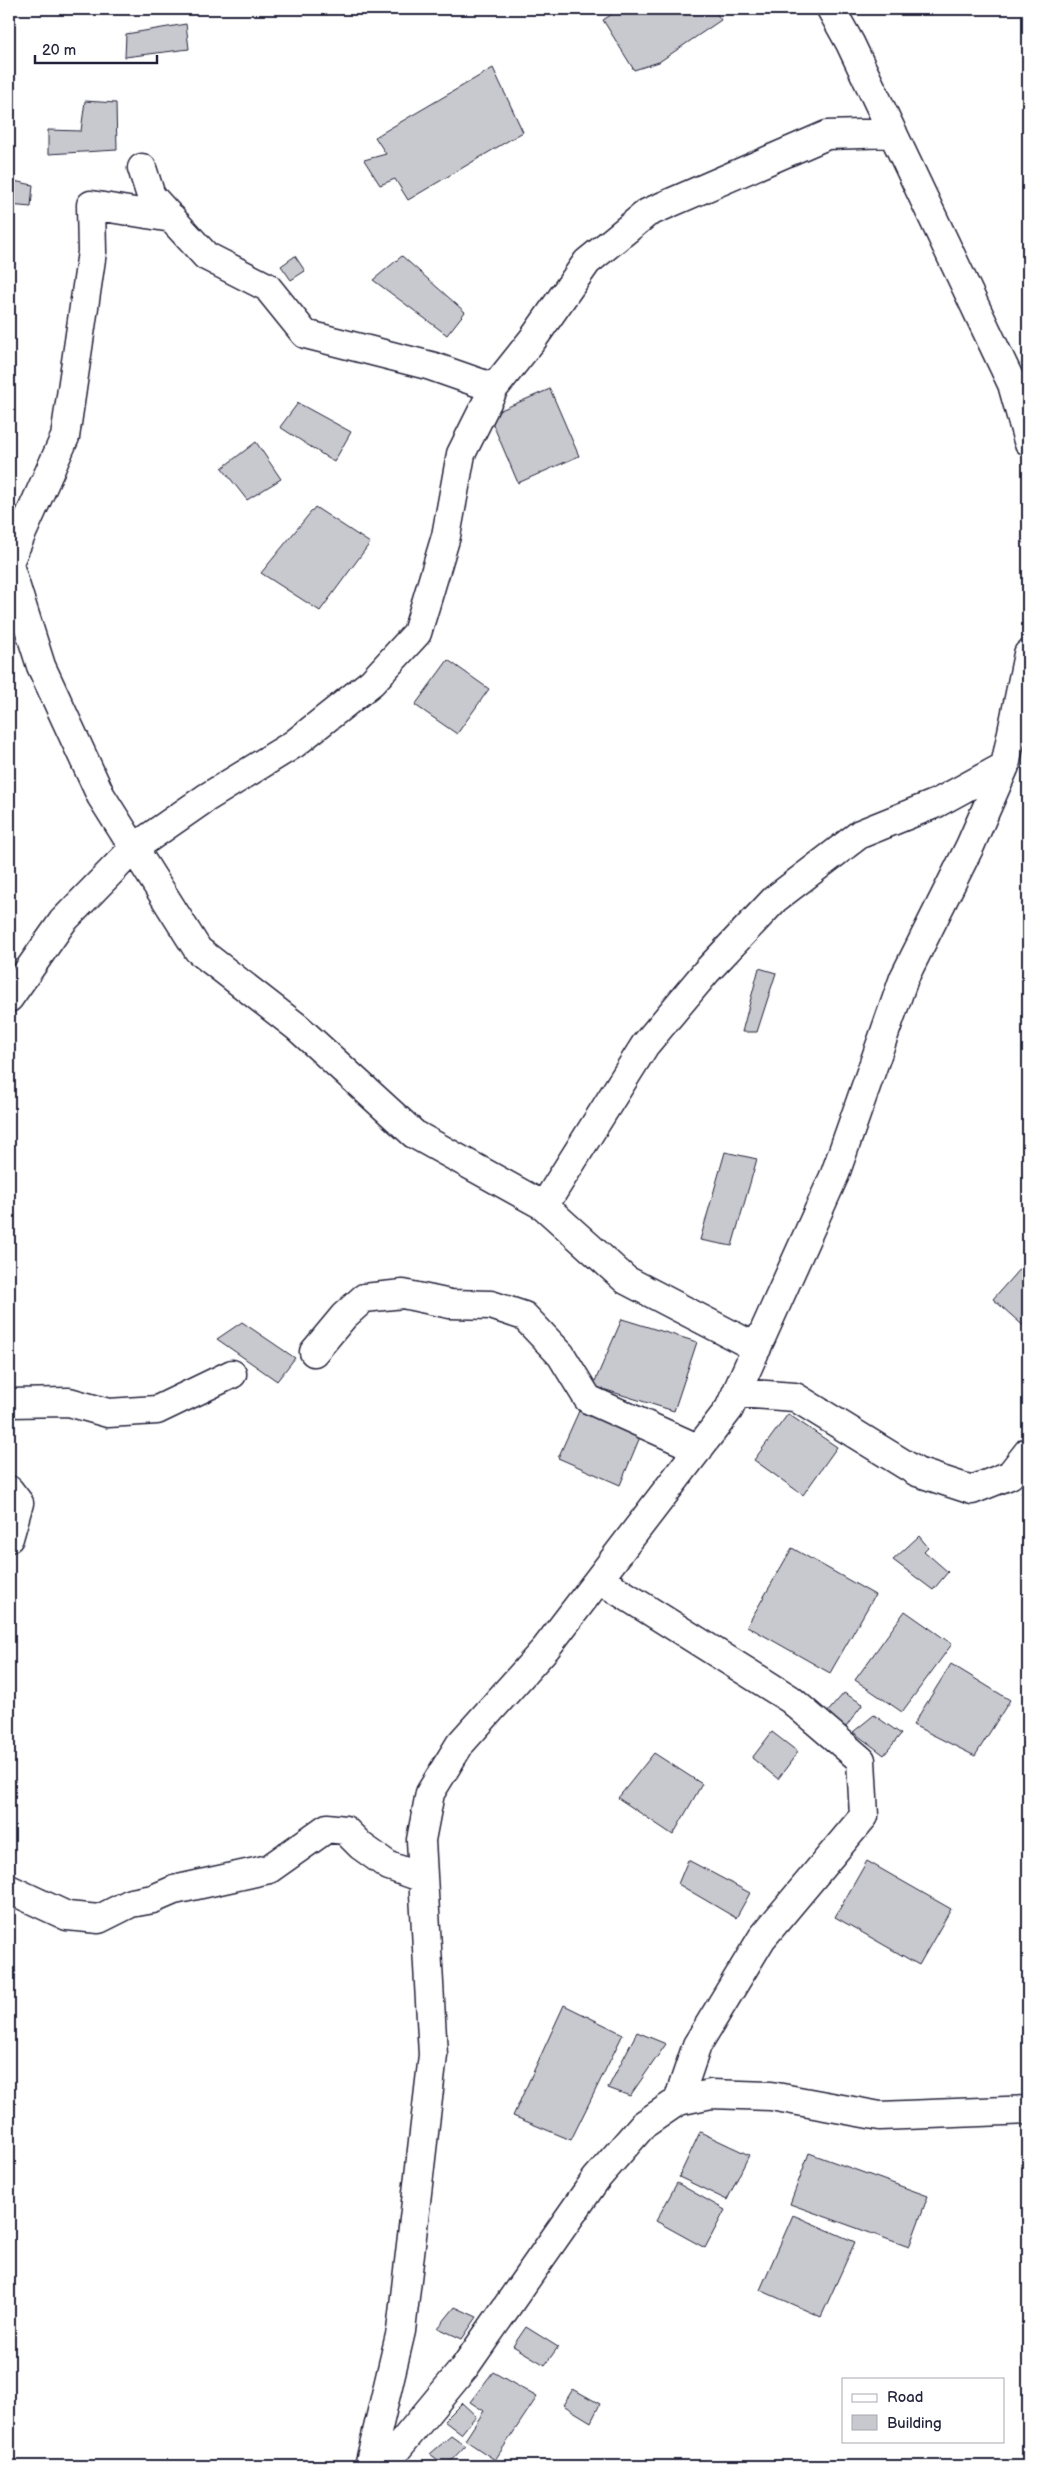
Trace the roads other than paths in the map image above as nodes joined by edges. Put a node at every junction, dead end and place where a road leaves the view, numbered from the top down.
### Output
1 (831, 9) edge
2 (893, 133) junction
3 (142, 168) dead end
4 (172, 218) junction
5 (494, 388) junction
6 (1028, 441) edge
7 (9, 563) edge
8 (1028, 654) edge
9 (1005, 766) junction
10 (134, 848) junction
11 (9, 998) edge
12 (544, 1206) junction
13 (757, 1348) junction
14 (314, 1352) dead end
15 (232, 1374) dead end
16 (737, 1393) junction
17 (9, 1403) edge
18 (699, 1449) junction
19 (1028, 1452) edge
20 (9, 1490) edge
21 (9, 1538) edge
22 (599, 1579) junction
23 (423, 1878) junction
24 (9, 1889) edge
25 (678, 2101) junction
26 (1028, 2110) edge
27 (368, 2466) edge
28 (383, 2466) edge

1 - 2 street
2 - 5 street
2 - 6 street
3 - 4 street
4 - 5 street
4 - 7 street
5 - 10 street
7 - 10 street
8 - 9 street
9 - 12 street
9 - 13 street
10 - 11 street
10 - 12 street
12 - 13 street
13 - 16 street
14 - 18 street
15 - 17 street
16 - 18 street
16 - 19 street
18 - 22 street
20 - 21 street
22 - 23 street
22 - 25 street
23 - 24 street
23 - 27 street
25 - 26 street
25 - 28 street

